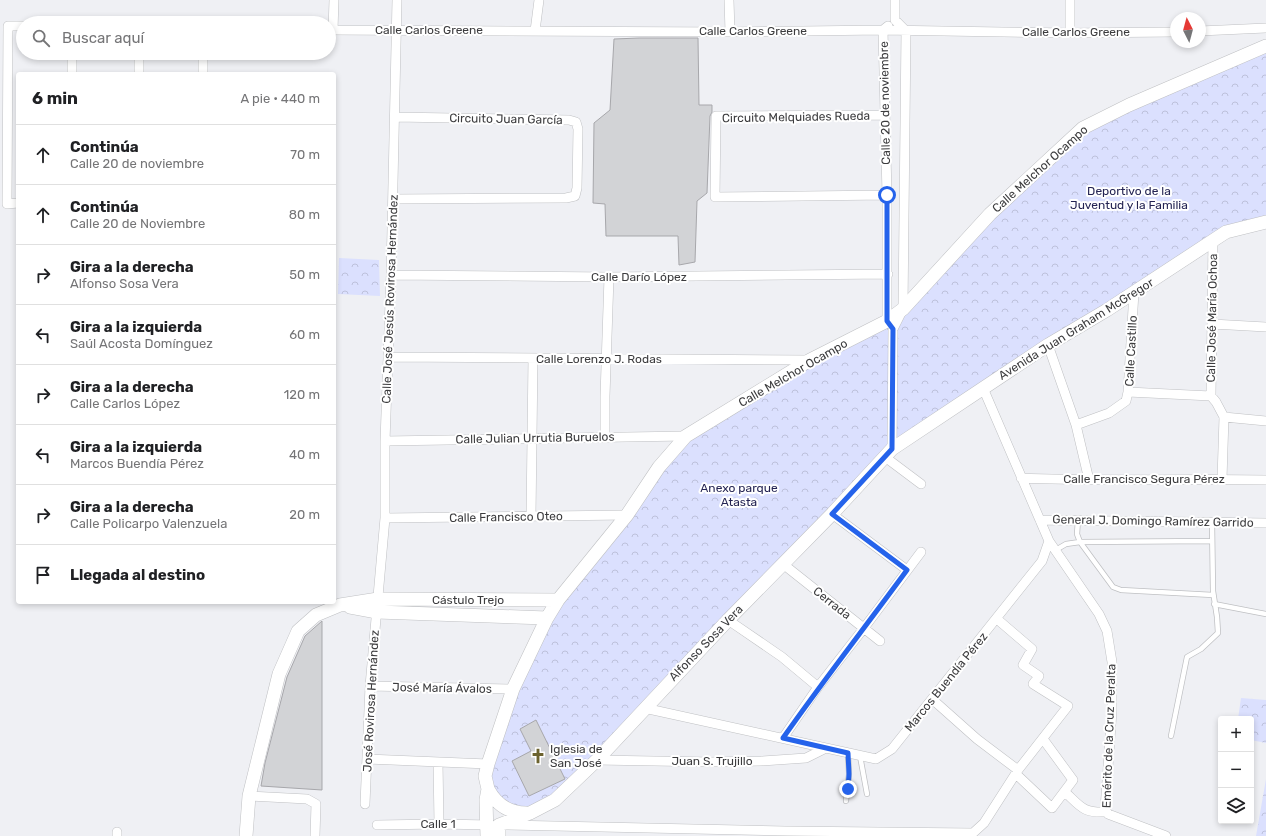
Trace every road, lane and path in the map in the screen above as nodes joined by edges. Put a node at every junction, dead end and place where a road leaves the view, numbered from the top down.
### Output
1 (334, 0) edge
2 (397, 0) edge
3 (538, 0) edge
4 (729, 0) edge
5 (895, 0) edge
6 (1070, 0) edge
7 (332, 16) edge
8 (895, 20) junction
9 (16, 26) edge
10 (1266, 28) edge
11 (336, 30) edge
12 (396, 30) junction
13 (883, 30) junction
14 (535, 31) junction
15 (906, 31) junction
16 (1206, 31) edge
17 (730, 32) junction
18 (1170, 32) edge
19 (1070, 33) junction
20 (1266, 46) edge
21 (72, 60) edge
22 (139, 60) edge
23 (203, 60) edge
24 (72, 72) edge
25 (139, 72) edge
26 (203, 72) edge
27 (885, 116) junction
28 (395, 117) junction
29 (887, 195) junction
30 (393, 199) junction
31 (16, 203) edge
32 (1266, 222) edge
33 (1213, 240) junction
34 (888, 274) junction
35 (391, 275) junction
36 (609, 277) junction
37 (1134, 292) junction
38 (903, 309) junction
39 (1212, 324) junction
40 (890, 325) junction
41 (1266, 327) edge
42 (1048, 345) junction
43 (388, 357) junction
44 (533, 358) junction
45 (606, 359) junction
46 (810, 360) junction
47 (983, 388) junction
48 (1128, 392) junction
49 (1211, 396) junction
50 (1224, 417) junction
51 (1266, 421) edge
52 (1076, 425) junction
53 (605, 436) junction
54 (686, 436) junction
55 (532, 438) junction
56 (385, 441) junction
57 (889, 453) junction
58 (1021, 478) junction
59 (1222, 479) junction
60 (1089, 480) junction
61 (1266, 480) edge
62 (921, 484) dead end
63 (832, 514) junction
64 (627, 515) junction
65 (531, 517) junction
66 (386, 518) junction
67 (1040, 520) junction
68 (1078, 520) junction
69 (1212, 522) junction
70 (1266, 523) edge
71 (1049, 541) junction
72 (1212, 541) junction
73 (1080, 542) junction
74 (1054, 551) junction
75 (921, 552) dead end
76 (783, 564) junction
77 (907, 570) junction
78 (1213, 595) junction
79 (378, 598) junction
80 (558, 600) junction
81 (1214, 604) junction
82 (340, 605) junction
83 (377, 612) junction
84 (1266, 614) edge
85 (547, 618) junction
86 (997, 619) junction
87 (728, 620) junction
88 (864, 628) junction
89 (880, 641) dead end
90 (370, 686) junction
91 (818, 687) junction
92 (513, 689) junction
93 (932, 699) junction
94 (644, 708) junction
95 (1171, 736) dead end
96 (783, 738) junction
97 (1042, 739) junction
98 (826, 748) junction
99 (848, 753) junction
100 (860, 756) junction
101 (367, 759) junction
102 (597, 760) junction
103 (438, 762) junction
104 (488, 764) junction
105 (1017, 772) junction
106 (488, 789) junction
107 (1065, 792) junction
108 (867, 794) dead end
109 (249, 796) junction
110 (846, 801) dead end
111 (366, 804) dead end
112 (530, 812) junction
113 (1106, 812) junction
114 (439, 824) junction
115 (377, 825) dead end
116 (496, 828) edge
117 (785, 834) edge
118 (246, 836) edge
119 (315, 836) edge
120 (1166, 836) edge

1 - 7 street
2 - 12 street, Calle José Jesús Rovirosa Hernández
3 - 14 street
4 - 17 street
5 - 8 street
6 - 19 street
8 - 13 street
8 - 15 street
9 - 31 street
10 - 16 street
11 - 12 street, Calle Carlos Greene
12 - 14 street, Calle Carlos Greene
12 - 28 street, Calle José Jesús Rovirosa Hernández
13 - 15 street, Calle Carlos Greene
13 - 17 street, Calle Carlos Greene
13 - 27 street, Calle 20 de noviembre
14 - 17 street, Calle Carlos Greene
15 - 19 street, Calle Carlos Greene
15 - 38 street, Calle 20 de noviembre
18 - 19 street, Calle Carlos Greene
20 - 38 street, Calle Melchor Ocampo
21 - 24 street
22 - 25 street
23 - 26 street
27 - 29 street, Calle 20 de noviembre
27 - 29 street, Circuito Melquiades Rueda
28 - 30 street, Calle José Jesús Rovirosa Hernández
28 - 30 street, Circuito Juan García
29 - 34 street, Calle 20 de noviembre
30 - 35 street, Calle José Jesús Rovirosa Hernández
32 - 33 street, Avenida Juan Graham McGregor
33 - 37 street, Avenida Juan Graham McGregor
33 - 39 street, Calle José María Ochoa
34 - 36 street, Calle Darío López
34 - 40 street, Calle 20 de noviembre
35 - 36 street, Calle Darío López
35 - 43 street, Calle José Jesús Rovirosa Hernández
36 - 45 street
37 - 42 street, Avenida Juan Graham McGregor
37 - 48 street, Calle Castillo
38 - 40 street, Calle Melchor Ocampo
39 - 41 street
39 - 49 street, Calle José María Ochoa
40 - 46 street, Calle Melchor Ocampo
40 - 57 street
42 - 47 street, Avenida Juan Graham McGregor
42 - 52 street
43 - 44 street, Calle Lorenzo J. Rodas
43 - 56 street, Calle José Jesús Rovirosa Hernández
44 - 45 street, Calle Lorenzo J. Rodas
44 - 55 street
45 - 46 street, Calle Lorenzo J. Rodas
45 - 53 street
46 - 54 street, Calle Melchor Ocampo
47 - 57 street, Avenida Juan Graham McGregor
47 - 58 street
48 - 49 street
48 - 52 street, Calle Castillo
49 - 50 street
50 - 51 street
50 - 59 street
52 - 60 street
53 - 54 street, Calle Julian Urrutia Buruelos
53 - 55 street, Calle Julian Urrutia Buruelos
54 - 64 street, Calle Melchor Ocampo
55 - 56 street, Calle Julian Urrutia Buruelos
55 - 65 street
56 - 66 street, Calle José Jesús Rovirosa Hernández
57 - 62 street
57 - 63 street, Alfonso Sosa Vera
58 - 60 street, Calle Francisco Segura Pérez
58 - 67 street
59 - 60 street, Calle Francisco Segura Pérez
59 - 61 street, Calle Francisco Segura Pérez
63 - 76 street, Alfonso Sosa Vera
63 - 77 street
64 - 65 street, Calle Francisco Oteo
64 - 80 street, Calle Melchor Ocampo
65 - 66 street, Calle Francisco Oteo
66 - 79 street, Calle José Jesús Rovirosa Hernández
67 - 68 street, General J. Domingo Ramírez Garrido
67 - 71 street
68 - 69 street, General J. Domingo Ramírez Garrido
68 - 73 lane
69 - 70 street, General J. Domingo Ramírez Garrido
69 - 72 lane
71 - 74 street, Emérito de la Cruz Peralta
71 - 86 street, Marcos Buendía Pérez
72 - 73 lane
72 - 78 lane
73 - 74 lane
73 - 78 lane
74 - 113 street, Emérito de la Cruz Peralta
75 - 77 street
76 - 87 street, Alfonso Sosa Vera
76 - 88 street, Cerrada
77 - 88 street
78 - 81 lane
79 - 80 street, Cástulo Trejo
79 - 82 street, Cástulo Trejo
79 - 83 street, José Rovirosa Hernández
80 - 85 street, Calle Melchor Ocampo
81 - 84 lane
81 - 95 lane
82 - 83 street, Cástulo Trejo
82 - 109 street, Cástulo Trejo
83 - 85 street, Cástulo Trejo
83 - 90 street, José Rovirosa Hernández
85 - 92 street, Calle Melchor Ocampo
86 - 93 street, Marcos Buendía Pérez
86 - 97 street
87 - 91 street
87 - 94 street, Alfonso Sosa Vera
88 - 89 street, Cerrada
88 - 91 street
90 - 92 street, José María Ávalos
90 - 101 street, José Rovirosa Hernández
91 - 96 street
92 - 104 street, Calle Melchor Ocampo
93 - 100 street, Marcos Buendía Pérez
93 - 105 street
94 - 96 street, Marcos Buendía Pérez
94 - 102 street, Alfonso Sosa Vera
96 - 98 street, Marcos Buendía Pérez
97 - 105 street
97 - 107 street
98 - 99 street, Marcos Buendía Pérez
98 - 102 street, Juan S. Trujillo
99 - 100 street, Marcos Buendía Pérez
99 - 110 lane
100 - 108 lane
101 - 103 street
101 - 111 street, José Rovirosa Hernández
102 - 112 street, Alfonso Sosa Vera
103 - 104 street
103 - 114 street
104 - 106 street, Calle Melchor Ocampo
105 - 107 street
105 - 117 street, Calle 1
106 - 112 street
106 - 116 street, Calle Melchor Ocampo
107 - 113 street
109 - 118 street, Cástulo Trejo
109 - 119 street
112 - 116 street, Alfonso Sosa Vera
113 - 120 street, Emérito de la Cruz Peralta
114 - 115 street, Calle 1
114 - 116 street, Calle 1
116 - 117 street, Calle 1

